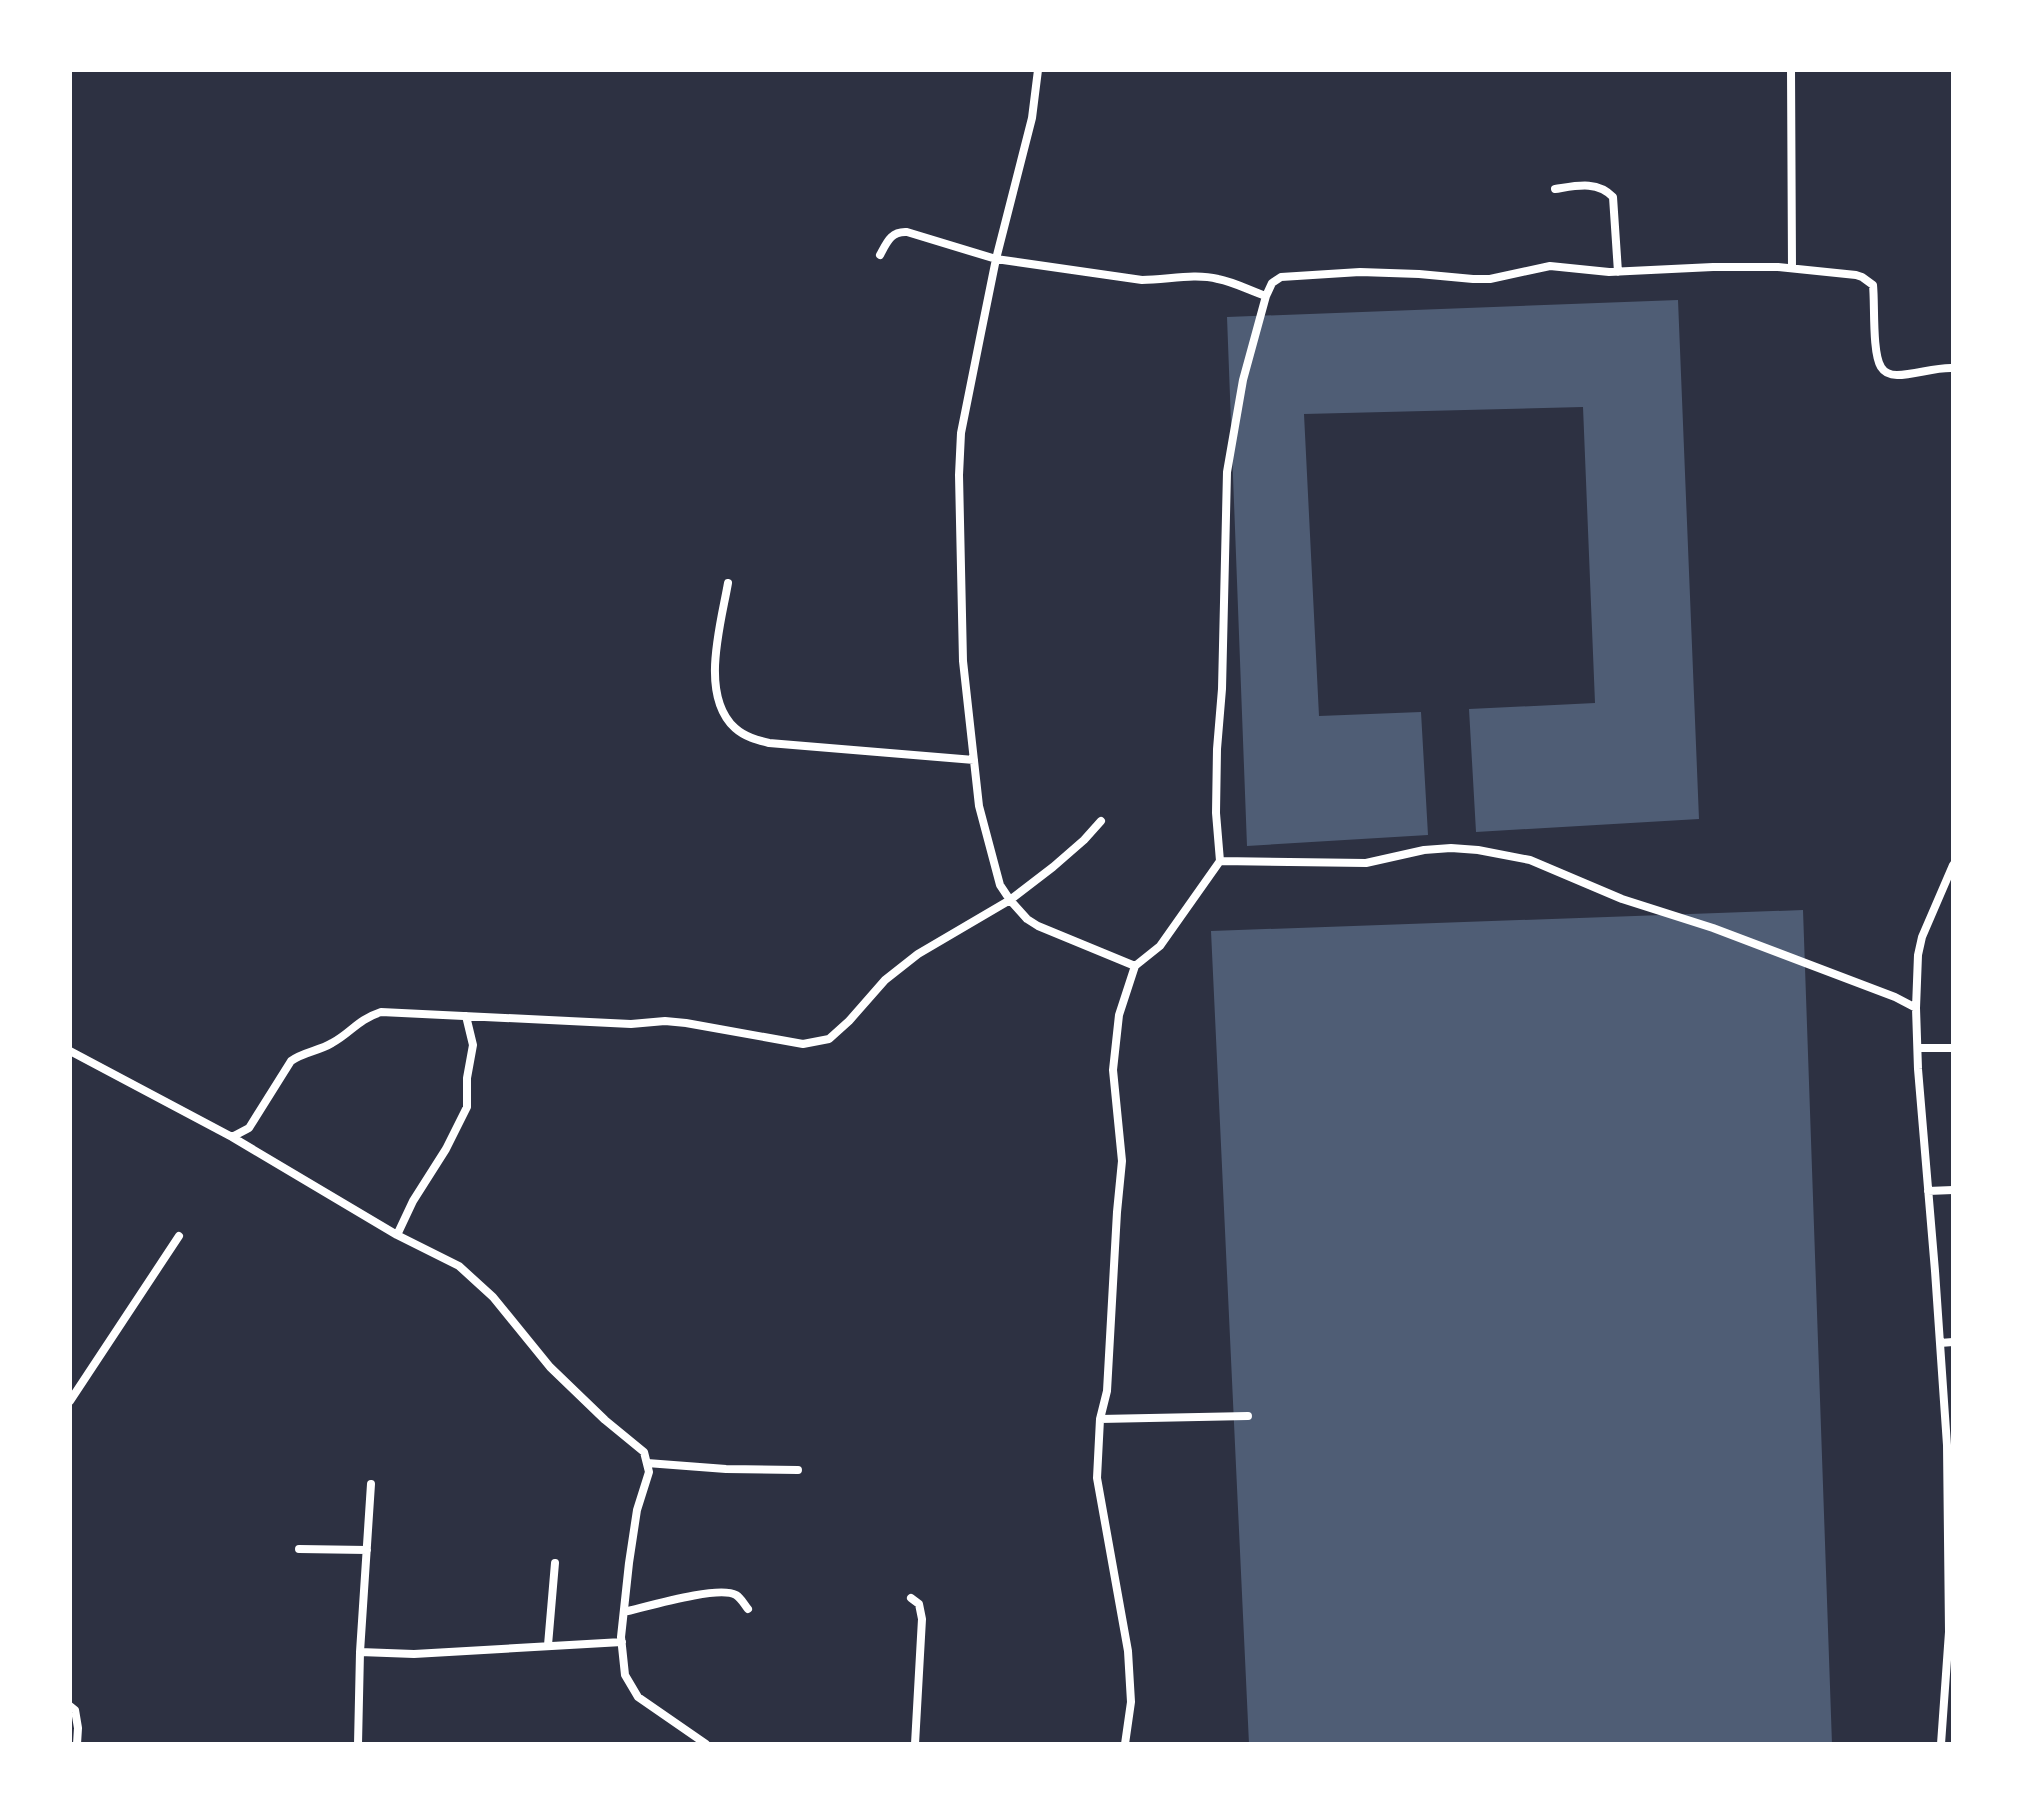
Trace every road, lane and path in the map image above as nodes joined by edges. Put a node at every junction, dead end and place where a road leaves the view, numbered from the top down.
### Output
1 (1038, 70) edge
2 (1791, 70) edge
3 (1555, 189) dead end
4 (880, 255) dead end
5 (996, 259) junction
6 (1792, 268) junction
7 (1618, 272) junction
8 (1266, 296) junction
9 (1953, 368) edge
10 (728, 583) dead end
11 (974, 760) junction
12 (1101, 821) dead end
13 (1220, 861) junction
14 (1953, 865) edge
15 (1010, 900) junction
16 (1135, 966) junction
17 (1916, 1008) junction
18 (466, 1016) junction
19 (1918, 1048) junction
20 (1953, 1048) edge
21 (70, 1051) edge
22 (232, 1137) junction
23 (1953, 1190) edge
24 (1928, 1191) junction
25 (397, 1235) junction
26 (179, 1236) dead end
27 (1953, 1342) edge
28 (1940, 1347) junction
29 (1953, 1353) edge
30 (70, 1401) edge
31 (1248, 1416) dead end
32 (1100, 1419) junction
33 (647, 1463) junction
34 (798, 1470) dead end
35 (1950, 1471) edge
36 (371, 1484) dead end
37 (299, 1549) dead end
38 (367, 1550) junction
39 (555, 1563) dead end
40 (911, 1598) dead end
41 (748, 1609) dead end
42 (624, 1612) junction
43 (622, 1642) junction
44 (548, 1645) junction
45 (360, 1652) junction
46 (70, 1706) edge
47 (77, 1744) edge
48 (358, 1744) edge
49 (706, 1744) edge
50 (915, 1744) edge
51 (1125, 1744) edge
52 (1941, 1744) edge

1 - 5 street
2 - 6 street
3 - 7 street
4 - 5 street
5 - 8 street
5 - 11 street
6 - 7 street
6 - 9 street
7 - 8 street
8 - 13 street
10 - 11 street
11 - 15 street
12 - 15 street
13 - 16 street
13 - 17 street
14 - 17 street
15 - 16 street
15 - 18 street
16 - 32 street
17 - 19 street
18 - 22 street
18 - 25 street
19 - 20 street
19 - 24 street
21 - 22 street
22 - 25 street
23 - 24 street
24 - 28 street
25 - 33 street
26 - 30 street
27 - 28 street
28 - 29 street
28 - 35 street
31 - 32 street
32 - 51 street
33 - 34 street
33 - 42 street
35 - 52 street
36 - 38 street
37 - 38 street
38 - 45 street
39 - 44 street
40 - 50 street
41 - 42 street
42 - 43 street
43 - 44 street
43 - 49 street
44 - 45 street
45 - 48 street
46 - 47 street

